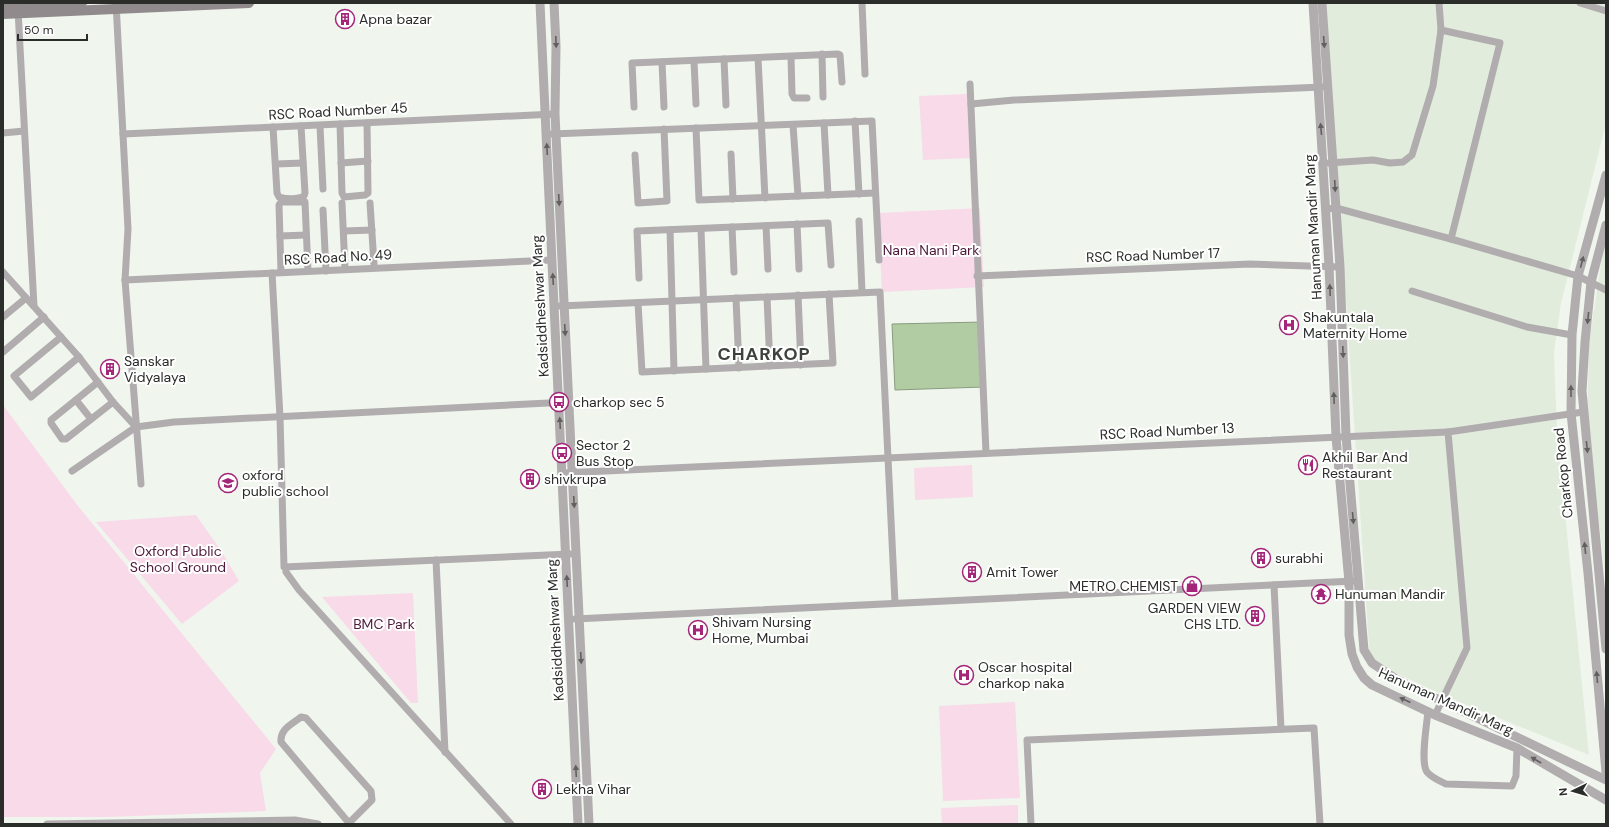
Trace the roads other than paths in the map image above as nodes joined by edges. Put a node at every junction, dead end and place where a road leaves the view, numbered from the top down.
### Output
1 (82, 3) edge
2 (233, 3) edge
3 (249, 3) edge
4 (540, 3) edge
5 (554, 3) edge
6 (862, 3) edge
7 (1313, 3) edge
8 (1322, 3) edge
9 (1438, 3) edge
10 (1580, 3) edge
11 (3, 6) edge
12 (63, 6) edge
13 (116, 6) edge
14 (18, 9) junction
15 (1606, 11) edge
16 (3, 14) edge
17 (1440, 30) junction
18 (822, 54) junction
19 (791, 56) junction
20 (758, 58) junction
21 (724, 59) junction
22 (694, 61) junction
23 (662, 62) junction
24 (865, 74) dead end
25 (842, 82) dead end
26 (970, 84) dead end
27 (1318, 87) junction
28 (1328, 87) junction
29 (807, 98) dead end
30 (823, 98) dead end
31 (696, 104) dead end
32 (971, 104) junction
33 (726, 105) dead end
34 (634, 107) dead end
35 (664, 107) dead end
36 (555, 114) junction
37 (545, 115) junction
38 (856, 121) junction
39 (367, 123) junction
40 (824, 123) junction
41 (340, 124) junction
42 (793, 125) junction
43 (301, 126) junction
44 (320, 126) junction
45 (761, 126) junction
46 (273, 127) junction
47 (696, 128) junction
48 (664, 129) junction
49 (24, 131) junction
50 (3, 133) edge
51 (123, 134) junction
52 (546, 134) junction
53 (556, 134) junction
54 (731, 154) dead end
55 (635, 155) dead end
56 (368, 161) junction
57 (304, 163) junction
58 (341, 163) junction
59 (1329, 163) junction
60 (276, 164) junction
61 (1606, 174) edge
62 (323, 189) dead end
63 (876, 193) junction
64 (828, 194) junction
65 (859, 194) junction
66 (798, 196) junction
67 (764, 198) junction
68 (733, 199) junction
69 (342, 203) dead end
70 (370, 203) dead end
71 (1336, 208) junction
72 (1326, 209) junction
73 (323, 210) dead end
74 (859, 221) dead end
75 (796, 224) junction
76 (1606, 225) edge
77 (766, 226) junction
78 (732, 227) junction
79 (701, 228) junction
80 (372, 230) junction
81 (670, 230) junction
82 (344, 232) junction
83 (306, 235) junction
84 (280, 236) junction
85 (1451, 239) junction
86 (552, 260) junction
87 (879, 260) dead end
88 (374, 264) dead end
89 (831, 265) dead end
90 (1329, 266) junction
91 (1340, 267) junction
92 (798, 268) dead end
93 (346, 269) junction
94 (768, 269) dead end
95 (326, 270) junction
96 (308, 271) junction
97 (3, 272) edge
98 (281, 272) junction
99 (734, 272) dead end
100 (272, 273) junction
101 (977, 276) junction
102 (1578, 276) junction
103 (639, 278) dead end
104 (125, 280) junction
105 (1591, 282) junction
106 (1606, 290) edge
107 (1412, 291) dead end
108 (862, 292) junction
109 (829, 294) junction
110 (798, 295) junction
111 (767, 297) junction
112 (26, 298) junction
113 (736, 298) junction
114 (705, 300) junction
115 (672, 301) junction
116 (638, 303) junction
117 (34, 306) junction
118 (564, 306) junction
119 (554, 307) junction
120 (3, 317) edge
121 (44, 318) junction
122 (1572, 335) junction
123 (61, 337) junction
124 (3, 352) edge
125 (78, 357) junction
126 (801, 364) junction
127 (770, 366) junction
128 (739, 368) junction
129 (706, 369) junction
130 (674, 370) junction
131 (98, 382) junction
132 (76, 400) junction
133 (113, 402) junction
134 (559, 402) junction
135 (569, 402) junction
136 (1583, 412) junction
137 (1571, 413) junction
138 (280, 417) junction
139 (91, 419) junction
140 (136, 427) junction
141 (1448, 432) junction
142 (1346, 436) junction
143 (1336, 437) junction
144 (986, 453) junction
145 (888, 458) junction
146 (72, 471) dead end
147 (572, 472) junction
148 (562, 473) junction
149 (141, 484) dead end
150 (576, 553) junction
151 (566, 554) junction
152 (436, 560) junction
153 (286, 572) dead end
154 (1353, 581) junction
155 (1274, 585) junction
156 (895, 603) junction
157 (579, 619) junction
158 (569, 620) junction
159 (1606, 649) edge
160 (1442, 701) junction
161 (1432, 713) junction
162 (1281, 729) junction
163 (1517, 748) junction
164 (445, 752) junction
165 (1606, 772) edge
166 (1606, 780) edge
167 (1606, 800) edge
168 (271, 822) edge
169 (182, 823) edge
170 (47, 824) edge
171 (68, 824) edge
172 (318, 824) edge
173 (349, 824) edge
174 (511, 824) edge
175 (578, 824) edge
176 (589, 824) edge
177 (1031, 824) edge
178 (1320, 824) edge

1 - 12 main road
2 - 3 main road
2 - 13 main road
4 - 37 street, Kadsiddheshwar Marg
5 -> 36 street, Kadsiddheshwar Marg
6 - 24 street
7 - 27 street, Hanuman Mandir Marg
8 -> 28 street
9 - 17 street
10 - 15 street
11 - 14 main road
12 - 13 main road
12 - 14 main road
13 - 51 street
14 - 16 main road
14 - 49 street
17 - 59 street
17 - 85 street
18 - 19 street
18 - 25 street
18 - 30 street
19 - 20 street
19 - 29 street
20 - 21 street
20 - 45 street
21 - 22 street
21 - 33 street
22 - 23 street
22 - 31 street
23 - 34 street
23 - 35 street
26 - 32 street
27 - 28 street
27 - 32 street
59 -> 27 street, Hanuman Mandir Marg
28 - 59 street
32 - 101 street
36 - 37 street, RSC Road Number 45
36 - 53 street, Kadsiddheshwar Marg
37 - 39 street, RSC Road Number 45
37 - 52 street, Kadsiddheshwar Marg
38 - 40 street
38 - 63 street
38 - 65 street
39 - 41 street, RSC Road Number 45
39 - 56 street
40 - 42 street
40 - 64 street
41 - 44 street, RSC Road Number 45
41 - 58 street
42 - 45 street
42 - 66 street
43 - 44 street, RSC Road Number 45
43 - 46 street, RSC Road Number 45
43 - 57 street
44 - 62 street
45 - 47 street
45 - 67 street
46 - 51 street, RSC Road Number 45
46 - 60 street
47 - 48 street
47 - 68 street
48 - 53 street
48 - 55 street
49 - 50 street
49 - 117 street
51 - 104 street
52 - 53 street
86 -> 52 street, Kadsiddheshwar Marg
53 -> 118 street, Kadsiddheshwar Marg
54 - 68 street
56 - 58 street
56 - 58 street
57 - 60 street
57 - 60 street
59 -> 71 street
59 - 72 street, Hanuman Mandir Marg
102 -> 61 street, Charkop Road
63 - 65 street
63 - 87 street
64 - 65 street
64 - 66 street
66 - 67 street
67 - 68 street
69 - 82 street
70 - 80 street
71 - 72 street
71 - 85 street
71 - 91 street
72 - 90 street, Hanuman Mandir Marg
73 - 95 street
74 - 108 street
75 - 77 street
75 - 89 street
75 - 92 street
76 - 105 street, Charkop Road
77 - 78 street
77 - 94 street
78 - 79 street
78 - 99 street
79 - 81 street
79 - 114 street
80 - 82 street
80 - 88 street
81 - 103 street
81 - 115 street
82 - 93 street
83 - 84 street
83 - 84 street
83 - 96 street
84 - 98 street
85 - 102 street
86 - 93 street, RSC Road No. 49
119 -> 86 street, Kadsiddheshwar Marg
90 - 91 street, RSC Road Number 17
90 - 101 street, RSC Road Number 17
143 -> 90 street, Hanuman Mandir Marg
91 -> 142 street
93 - 95 street, RSC Road No. 49
95 - 96 street, RSC Road No. 49
96 - 98 street, RSC Road No. 49
97 - 112 street
98 - 100 street, RSC Road No. 49
100 - 104 street, RSC Road No. 49
100 - 138 street
101 - 144 street
102 - 105 street
102 - 122 street, Charkop Road
104 - 140 street
105 - 106 street
105 -> 136 street, Charkop Road
107 - 122 street
108 - 109 street
108 - 145 street
109 - 110 street
109 - 126 street
110 - 111 street
110 - 126 street
111 - 113 street
111 - 127 street
112 - 117 street
112 - 120 street
113 - 114 street
113 - 128 street
114 - 115 street
114 - 129 street
115 - 116 street
115 - 130 street
116 - 118 street
116 - 130 street
117 - 121 street
118 - 119 street
118 -> 135 street, Kadsiddheshwar Marg
119 - 134 street, Kadsiddheshwar Marg
121 - 123 street
121 - 124 street
137 -> 122 street, Charkop Road
123 - 125 street
123 - 125 street
125 - 131 street
126 - 127 street
127 - 128 street
128 - 129 street
129 - 130 street
131 - 132 street
131 - 133 street
132 - 139 street
132 - 139 street
133 - 139 street
133 - 140 street
134 - 135 street
134 - 138 street
148 -> 134 street, Kadsiddheshwar Marg
135 - 147 street, Kadsiddheshwar Marg
136 - 137 street, RSC Road Number 13
136 -> 159 street, Charkop Road
137 - 141 street, RSC Road Number 13
165 -> 137 street, Charkop Road
138 - 140 street
138 - 152 street
140 - 146 street
140 - 149 street
141 - 142 street, RSC Road Number 13
141 - 160 street
142 - 143 street, RSC Road Number 13
142 -> 154 street
143 - 144 street, RSC Road Number 13
143 - 154 street, Hanuman Mandir Marg
144 - 145 street, RSC Road Number 13
145 - 147 street, RSC Road Number 13
145 - 156 street
147 - 148 street, RSC Road Number 13
147 -> 150 street, Kadsiddheshwar Marg
148 - 151 street, Kadsiddheshwar Marg
150 - 151 street
150 - 157 street, Kadsiddheshwar Marg
151 - 152 street
158 -> 151 street, Kadsiddheshwar Marg
152 - 164 street
153 - 164 street
154 - 155 street
154 - 160 street
161 -> 154 street, Hanuman Mandir Marg
155 - 156 street
155 - 162 street
156 - 157 street
157 - 158 street
157 -> 176 street, Kadsiddheshwar Marg
175 -> 158 street, Kadsiddheshwar Marg
160 - 161 street
160 - 166 street
161 - 163 street, Hanuman Mandir Marg
161 - 163 street
162 - 177 street
162 - 178 street
167 -> 163 street, Hanuman Mandir Marg
164 - 174 street
168 - 169 street
168 - 172 street
169 - 171 street
170 - 171 street
173 - 173 street

